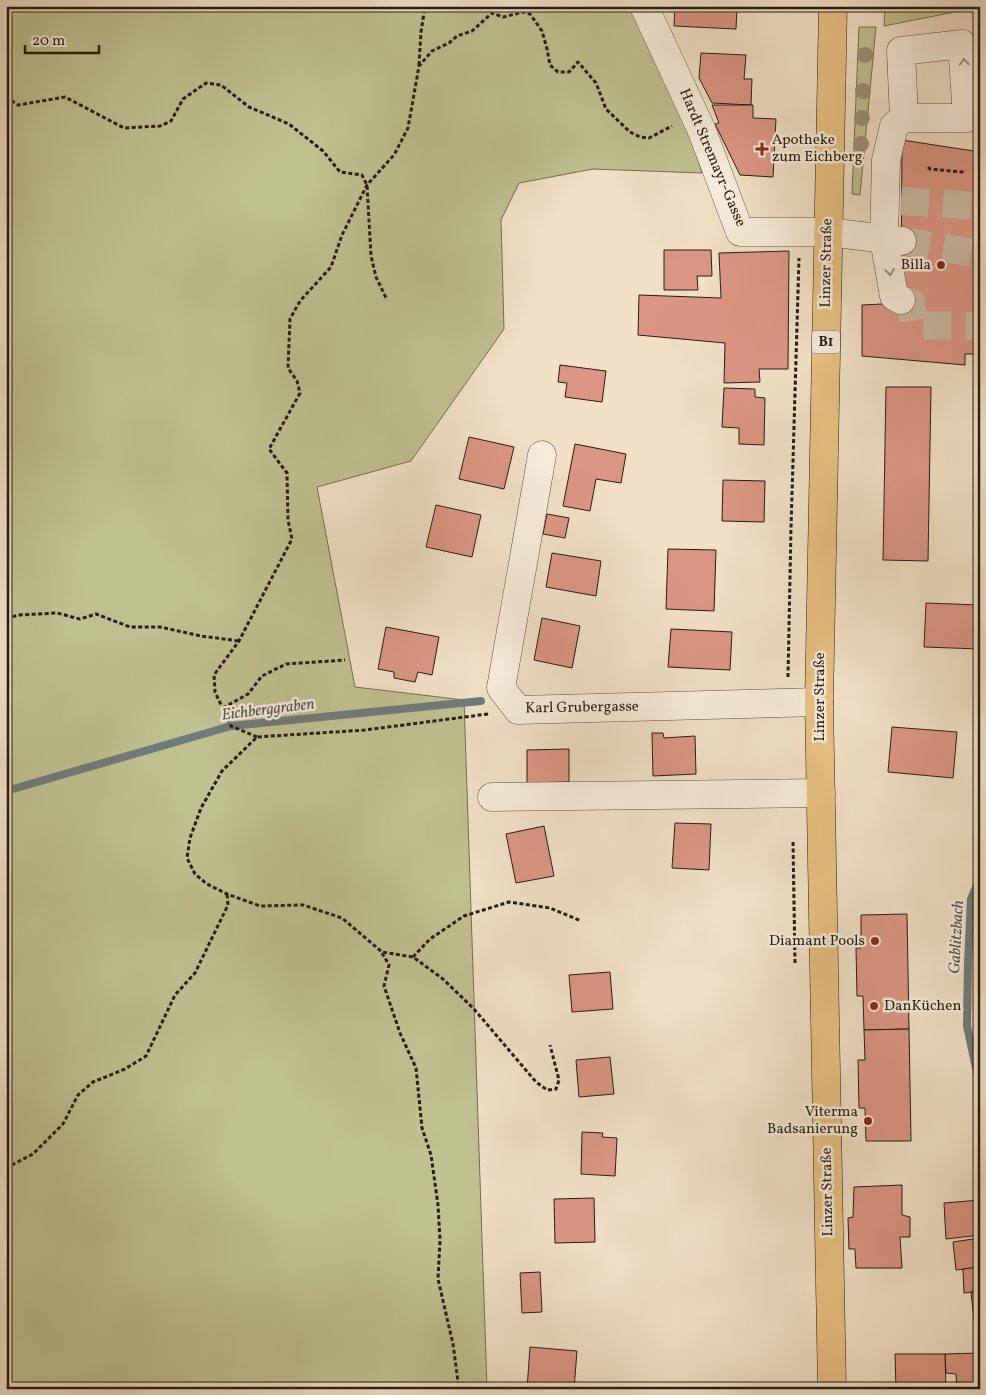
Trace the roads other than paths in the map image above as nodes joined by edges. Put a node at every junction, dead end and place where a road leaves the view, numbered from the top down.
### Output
1 (644, 6) edge
2 (833, 6) edge
3 (904, 118) junction
4 (974, 127) edge
5 (828, 232) junction
6 (893, 240) junction
7 (901, 300) tunnel mouth
8 (542, 455) dead end
9 (819, 702) junction
10 (820, 793) junction
11 (492, 797) dead end
12 (832, 1389) edge

1 - 5 street, Hardt Stremayr-Gasse
2 - 5 main road, Linzer Straße / B1
3 - 4 street
4 -> 3 street
3 - 6 street
5 - 6 street
5 - 9 main road, Linzer Straße / B1
6 -> 7 street
8 - 9 street, Karl Grubergasse
9 - 10 main road, Linzer Straße / B1
10 - 11 street
10 - 12 main road, Linzer Straße / B1

